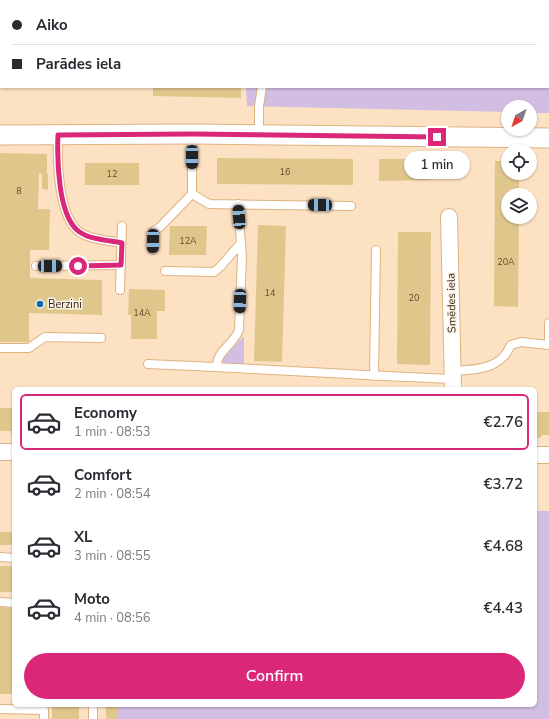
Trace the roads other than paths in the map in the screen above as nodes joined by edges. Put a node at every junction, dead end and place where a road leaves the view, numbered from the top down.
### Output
1 (262, 88) edge
2 (192, 134) junction
3 (0, 135) edge
4 (58, 135) junction
5 (259, 135) junction
6 (549, 138) edge
7 (192, 194) junction
8 (238, 204) junction
9 (351, 206) dead end
10 (449, 216) dead end
11 (122, 226) dead end
12 (122, 243) junction
13 (241, 243) junction
14 (153, 250) dead end
15 (376, 250) dead end
16 (121, 265) junction
17 (36, 266) dead end
18 (164, 271) dead end
19 (120, 290) dead end
20 (549, 323) edge
21 (101, 338) dead end
22 (549, 345) edge
23 (0, 348) edge
24 (148, 364) dead end
25 (217, 366) junction
26 (374, 376) junction
27 (453, 380) edge
28 (0, 452) edge
29 (12, 452) edge
30 (537, 455) edge
31 (549, 455) edge
32 (0, 557) edge
33 (12, 558) edge
34 (0, 602) edge
35 (12, 603) edge
36 (93, 707) edge
37 (0, 709) edge
38 (44, 719) edge
39 (93, 719) edge

1 - 5 lane
2 - 4 street
2 - 5 street
2 - 7 lane
3 - 4 street
4 - 12 lane
5 - 6 street
7 - 8 lane
7 - 14 lane
8 - 9 lane
8 - 13 lane
10 - 27 street, Smēdes iela
11 - 12 lane
12 - 16 lane
13 - 18 lane
13 - 25 lane
15 - 26 lane
16 - 17 lane
16 - 19 lane
20 - 22 lane
21 - 23 lane
22 - 27 lane
24 - 25 lane
25 - 26 lane
26 - 27 lane
28 - 29 street
30 - 31 street
32 - 33 lane
34 - 35 lane
36 - 39 lane
37 - 38 lane

